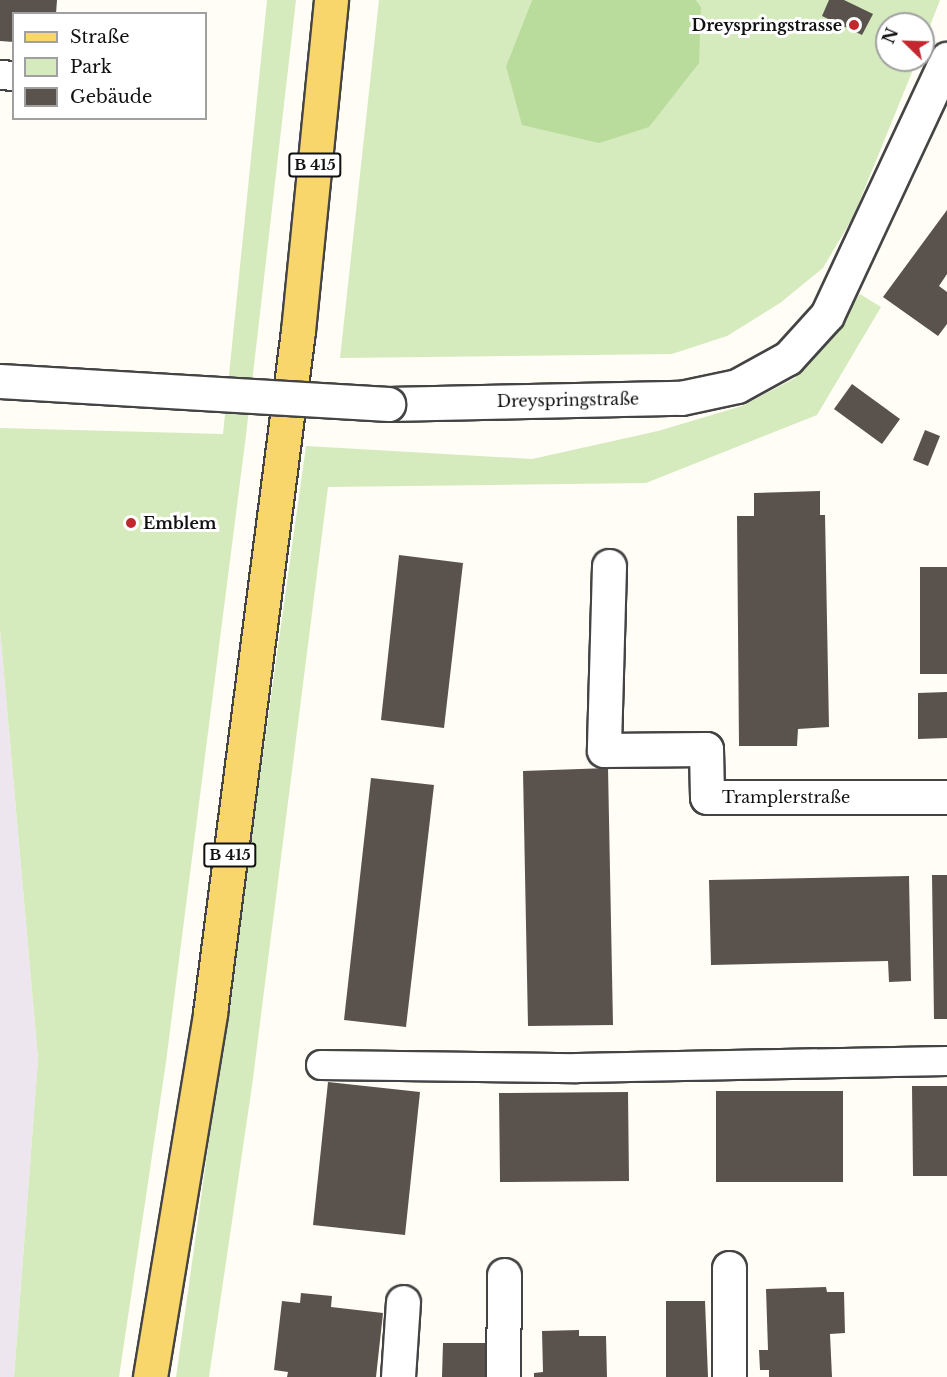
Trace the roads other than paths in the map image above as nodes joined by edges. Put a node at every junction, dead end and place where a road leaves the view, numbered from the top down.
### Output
1 (331, 0) edge
2 (947, 59) edge
3 (0, 381) edge
4 (609, 566) dead end
5 (947, 797) edge
6 (947, 1061) edge
7 (321, 1065) dead end
8 (729, 1268) dead end
9 (504, 1275) dead end
10 (404, 1302) dead end
11 (150, 1377) edge
12 (398, 1377) edge
13 (504, 1377) edge
14 (729, 1377) edge

1 - 11 main road, B 415
2 - 3 street, Dreyspringstraße, bridge
4 - 5 street, Tramplerstraße
6 - 7 lane
8 - 14 street
9 - 13 street
10 - 12 street

